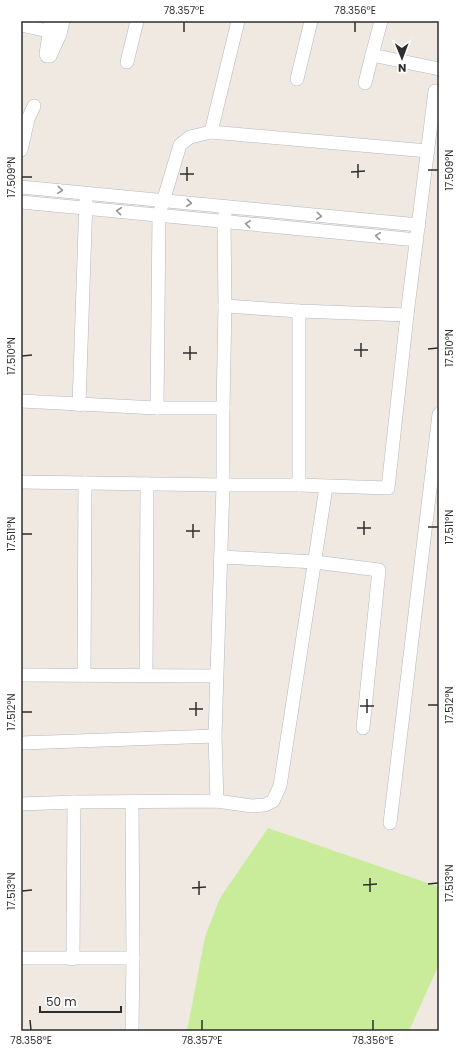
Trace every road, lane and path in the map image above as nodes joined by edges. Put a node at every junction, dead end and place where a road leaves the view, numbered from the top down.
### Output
1 (63, 21) edge
2 (137, 21) edge
3 (238, 21) edge
4 (311, 21) edge
5 (382, 21) edge
6 (21, 25) edge
7 (53, 29) edge
8 (372, 55) junction
9 (127, 62) dead end
10 (439, 69) edge
11 (297, 79) dead end
12 (365, 83) dead end
13 (435, 91) dead end
14 (34, 106) dead end
15 (211, 132) junction
16 (21, 150) edge
17 (428, 151) junction
18 (21, 187) edge
19 (87, 192) junction
20 (164, 200) junction
21 (21, 202) edge
22 (226, 207) junction
23 (85, 208) junction
24 (160, 215) junction
25 (224, 222) junction
26 (419, 225) junction
27 (417, 240) junction
28 (225, 306) junction
29 (299, 311) junction
30 (407, 315) junction
31 (21, 401) edge
32 (80, 405) junction
33 (156, 408) junction
34 (223, 408) junction
35 (439, 414) edge
36 (21, 482) edge
37 (85, 483) junction
38 (147, 484) junction
39 (299, 485) junction
40 (223, 486) junction
41 (326, 487) junction
42 (221, 556) junction
43 (315, 562) junction
44 (21, 675) edge
45 (84, 675) junction
46 (146, 675) junction
47 (216, 676) junction
48 (363, 728) dead end
49 (216, 736) junction
50 (21, 743) edge
51 (218, 801) junction
52 (74, 802) junction
53 (132, 802) junction
54 (21, 804) edge
55 (390, 823) dead end
56 (21, 958) edge
57 (72, 958) junction
58 (134, 958) junction
59 (132, 1031) edge

1 - 7 street
2 - 9 street
3 - 15 street
4 - 11 street
5 - 8 street
6 - 7 street
8 - 10 street
8 - 12 street
13 - 17 street
14 - 16 street
15 - 17 street
15 - 20 street
17 - 26 street
18 -> 19 street
19 - 20 street
19 - 23 street
20 -> 22 street
20 - 24 street
21 - 23 street
22 - 25 street
22 -> 26 street
24 -> 23 street
23 - 32 street
24 - 25 street
24 - 33 street
27 -> 25 street
25 - 28 street
26 - 27 street
27 - 30 street
28 - 29 street
28 - 34 street
29 - 30 street
29 - 39 street
30 - 41 street
31 - 32 street
32 - 33 street
33 - 34 street
34 - 40 street
35 - 55 street
36 - 37 street
37 - 38 street
37 - 45 street
38 - 40 street
38 - 46 street
39 - 40 street
39 - 41 street
40 - 42 street
41 - 43 street
42 - 43 street
42 - 47 street
43 - 48 street
43 - 51 street
44 - 45 street
45 - 46 street
46 - 47 street
47 - 49 street
49 - 50 street
49 - 51 street
51 - 53 street
52 - 53 street
52 - 54 street
52 - 57 street
53 - 58 street
56 - 57 street
57 - 58 street
58 - 59 street

